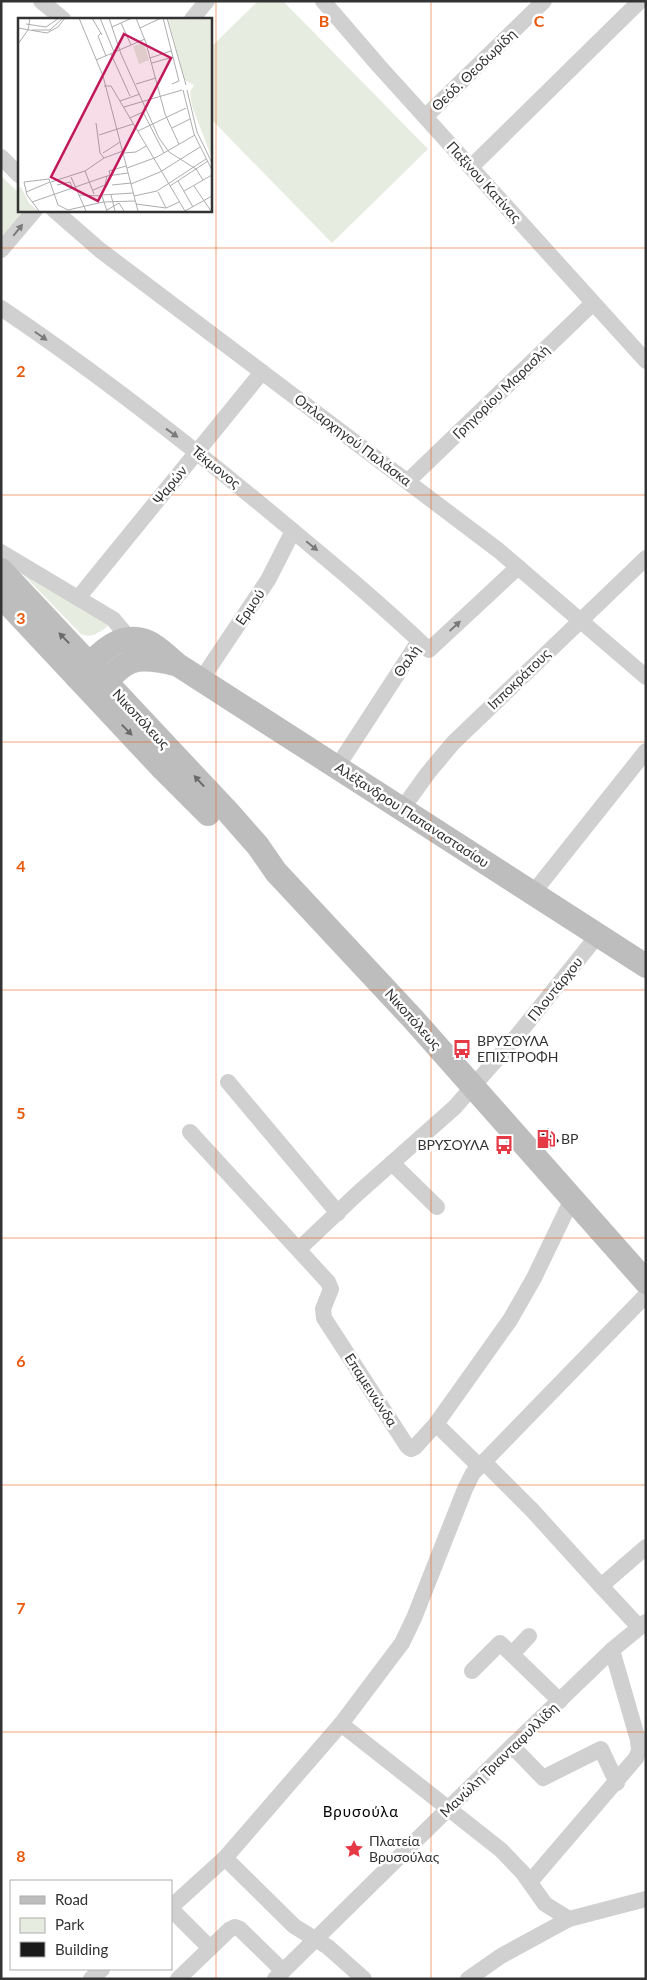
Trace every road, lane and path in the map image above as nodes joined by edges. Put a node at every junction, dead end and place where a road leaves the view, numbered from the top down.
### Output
1 (41, 1) edge
2 (207, 1) edge
3 (323, 1) edge
4 (544, 1) edge
5 (640, 1) edge
6 (62, 18) edge
7 (193, 18) edge
8 (426, 117) junction
9 (1, 157) edge
10 (471, 167) junction
11 (18, 174) edge
12 (34, 211) edge
13 (55, 211) edge
14 (1, 250) edge
15 (593, 303) junction
16 (1, 308) edge
17 (646, 361) edge
18 (262, 372) junction
19 (197, 452) junction
20 (408, 481) junction
21 (293, 531) junction
22 (1, 552) edge
23 (646, 558) edge
24 (518, 567) junction
25 (1, 570) edge
26 (1, 596) edge
27 (78, 598) junction
28 (580, 620) junction
29 (130, 639) junction
30 (419, 641) junction
31 (171, 663) junction
32 (83, 671) junction
33 (646, 676) edge
34 (201, 680) junction
35 (100, 688) junction
36 (126, 703) junction
37 (646, 751) edge
38 (337, 767) junction
39 (402, 809) junction
40 (276, 872) junction
41 (533, 894) junction
42 (598, 936) junction
43 (646, 966) edge
44 (228, 1082) dead end
45 (474, 1087) junction
46 (190, 1132) dead end
47 (392, 1163) junction
48 (572, 1199) junction
49 (437, 1207) dead end
50 (338, 1213) junction
51 (299, 1249) junction
52 (646, 1282) edge
53 (646, 1296) edge
54 (436, 1424) junction
55 (482, 1464) junction
56 (646, 1547) edge
57 (601, 1586) junction
58 (642, 1624) edge
59 (529, 1636) dead end
60 (612, 1650) junction
61 (512, 1654) junction
62 (472, 1671) dead end
63 (560, 1701) junction
64 (341, 1724) junction
65 (512, 1746) junction
66 (617, 1783) junction
67 (450, 1808) junction
68 (225, 1858) junction
69 (530, 1882) junction
70 (646, 1900) edge
71 (172, 1907) edge
72 (172, 1909) edge
73 (568, 1919) junction
74 (316, 1940) junction
75 (210, 1948) junction
76 (101, 1970) edge
77 (279, 1975) edge
78 (91, 1979) edge
79 (178, 1979) edge
80 (364, 1979) edge
81 (468, 1979) edge

1 - 6 street
2 - 7 street
3 - 8 street, Παξίνου Κατίνας
4 - 8 street, Θεόδ. Θεοδωρίδη
5 - 10 street
8 - 10 street, Παξίνου Κατίνας
9 - 11 street
10 - 15 street, Παξίνου Κατίνας
14 -> 12 street
13 - 18 street, Οπλαρχηγού Παλάσκα
15 - 17 street, Παξίνου Κατίνας
15 - 20 street, Γρηγορίου Μαρασλή
16 -> 19 street, Τέκμονος
18 - 19 street, Ψαρών
18 - 20 street, Οπλαρχηγού Παλάσκα
19 - 21 street, Τέκμονος
19 - 27 street, Ψαρών
20 - 24 street, Οπλαρχηγού Παλάσκα
21 -> 30 street, Τέκμονος
21 - 34 street, Ερμού
22 - 27 street
23 - 28 street, Ιπποκράτους
24 - 28 street, Οπλαρχηγού Παλάσκα
30 -> 24 street, Θαλή
32 -> 25 main road, Νικοπόλεως
26 - 32 main road, Νικοπόλεως
27 - 29 street
28 - 33 street, Οπλαρχηγού Παλάσκα
28 - 39 street, Ιπποκράτους
29 - 31 main road, Αλέξανδρου Παπαναστασίου
29 - 32 main road
30 - 38 street, Θαλή
31 - 34 main road, Αλέξανδρου Παπαναστασίου
31 - 35 main road, Αλέξανδρου Παπαναστασίου
31 - 36 main road
32 - 35 main road, Νικοπόλεως
34 - 38 main road, Αλέξανδρου Παπαναστασίου
35 - 36 main road, Νικοπόλεως
35 -> 40 main road, Νικοπόλεως
40 -> 36 main road, Νικοπόλεως
37 - 41 street
38 - 39 main road, Αλέξανδρου Παπαναστασίου
39 - 41 main road, Αλέξανδρου Παπαναστασίου
40 - 45 main road, Νικοπόλεως
41 - 42 main road, Αλέξανδρου Παπαναστασίου
42 - 43 main road, Αλέξανδρου Παπαναστασίου
42 - 45 street, Πλουτάρχου
44 - 50 street
45 - 47 street, Πλουτάρχου
45 - 48 main road, Νικοπόλεως
46 - 51 street
47 - 49 street
47 - 50 street, Πλουτάρχου
48 - 52 main road, Νικοπόλεως
48 - 54 street
50 - 51 street, Πλουτάρχου
51 - 54 street, Επαμεινώνδα
53 - 55 street
54 - 55 street
55 - 57 street, Μανώλη Τριανταφυλλίδη
55 - 64 street
56 - 57 street
57 - 58 street, Μανώλη Τριανταφυλλίδη
58 - 60 street, Μανώλη Τριανταφυλλίδη
59 - 61 street
60 - 63 street, Μανώλη Τριανταφυλλίδη
60 - 66 street
61 - 62 street
61 - 63 street
63 - 65 street, Μανώλη Τριανταφυλλίδη
64 - 67 street
64 - 68 street
65 - 66 street
65 - 67 street, Μανώλη Τριανταφυλλίδη
66 - 69 street
67 - 69 street
67 - 74 street, Μανώλη Τριανταφυλλίδη
68 - 71 street
68 - 74 street
69 - 73 street
70 - 73 street
72 - 75 street
73 - 81 street
74 - 77 street, Μανώλη Τριανταφυλλίδη
74 - 80 street
75 - 77 street
75 - 79 street
76 - 78 street

